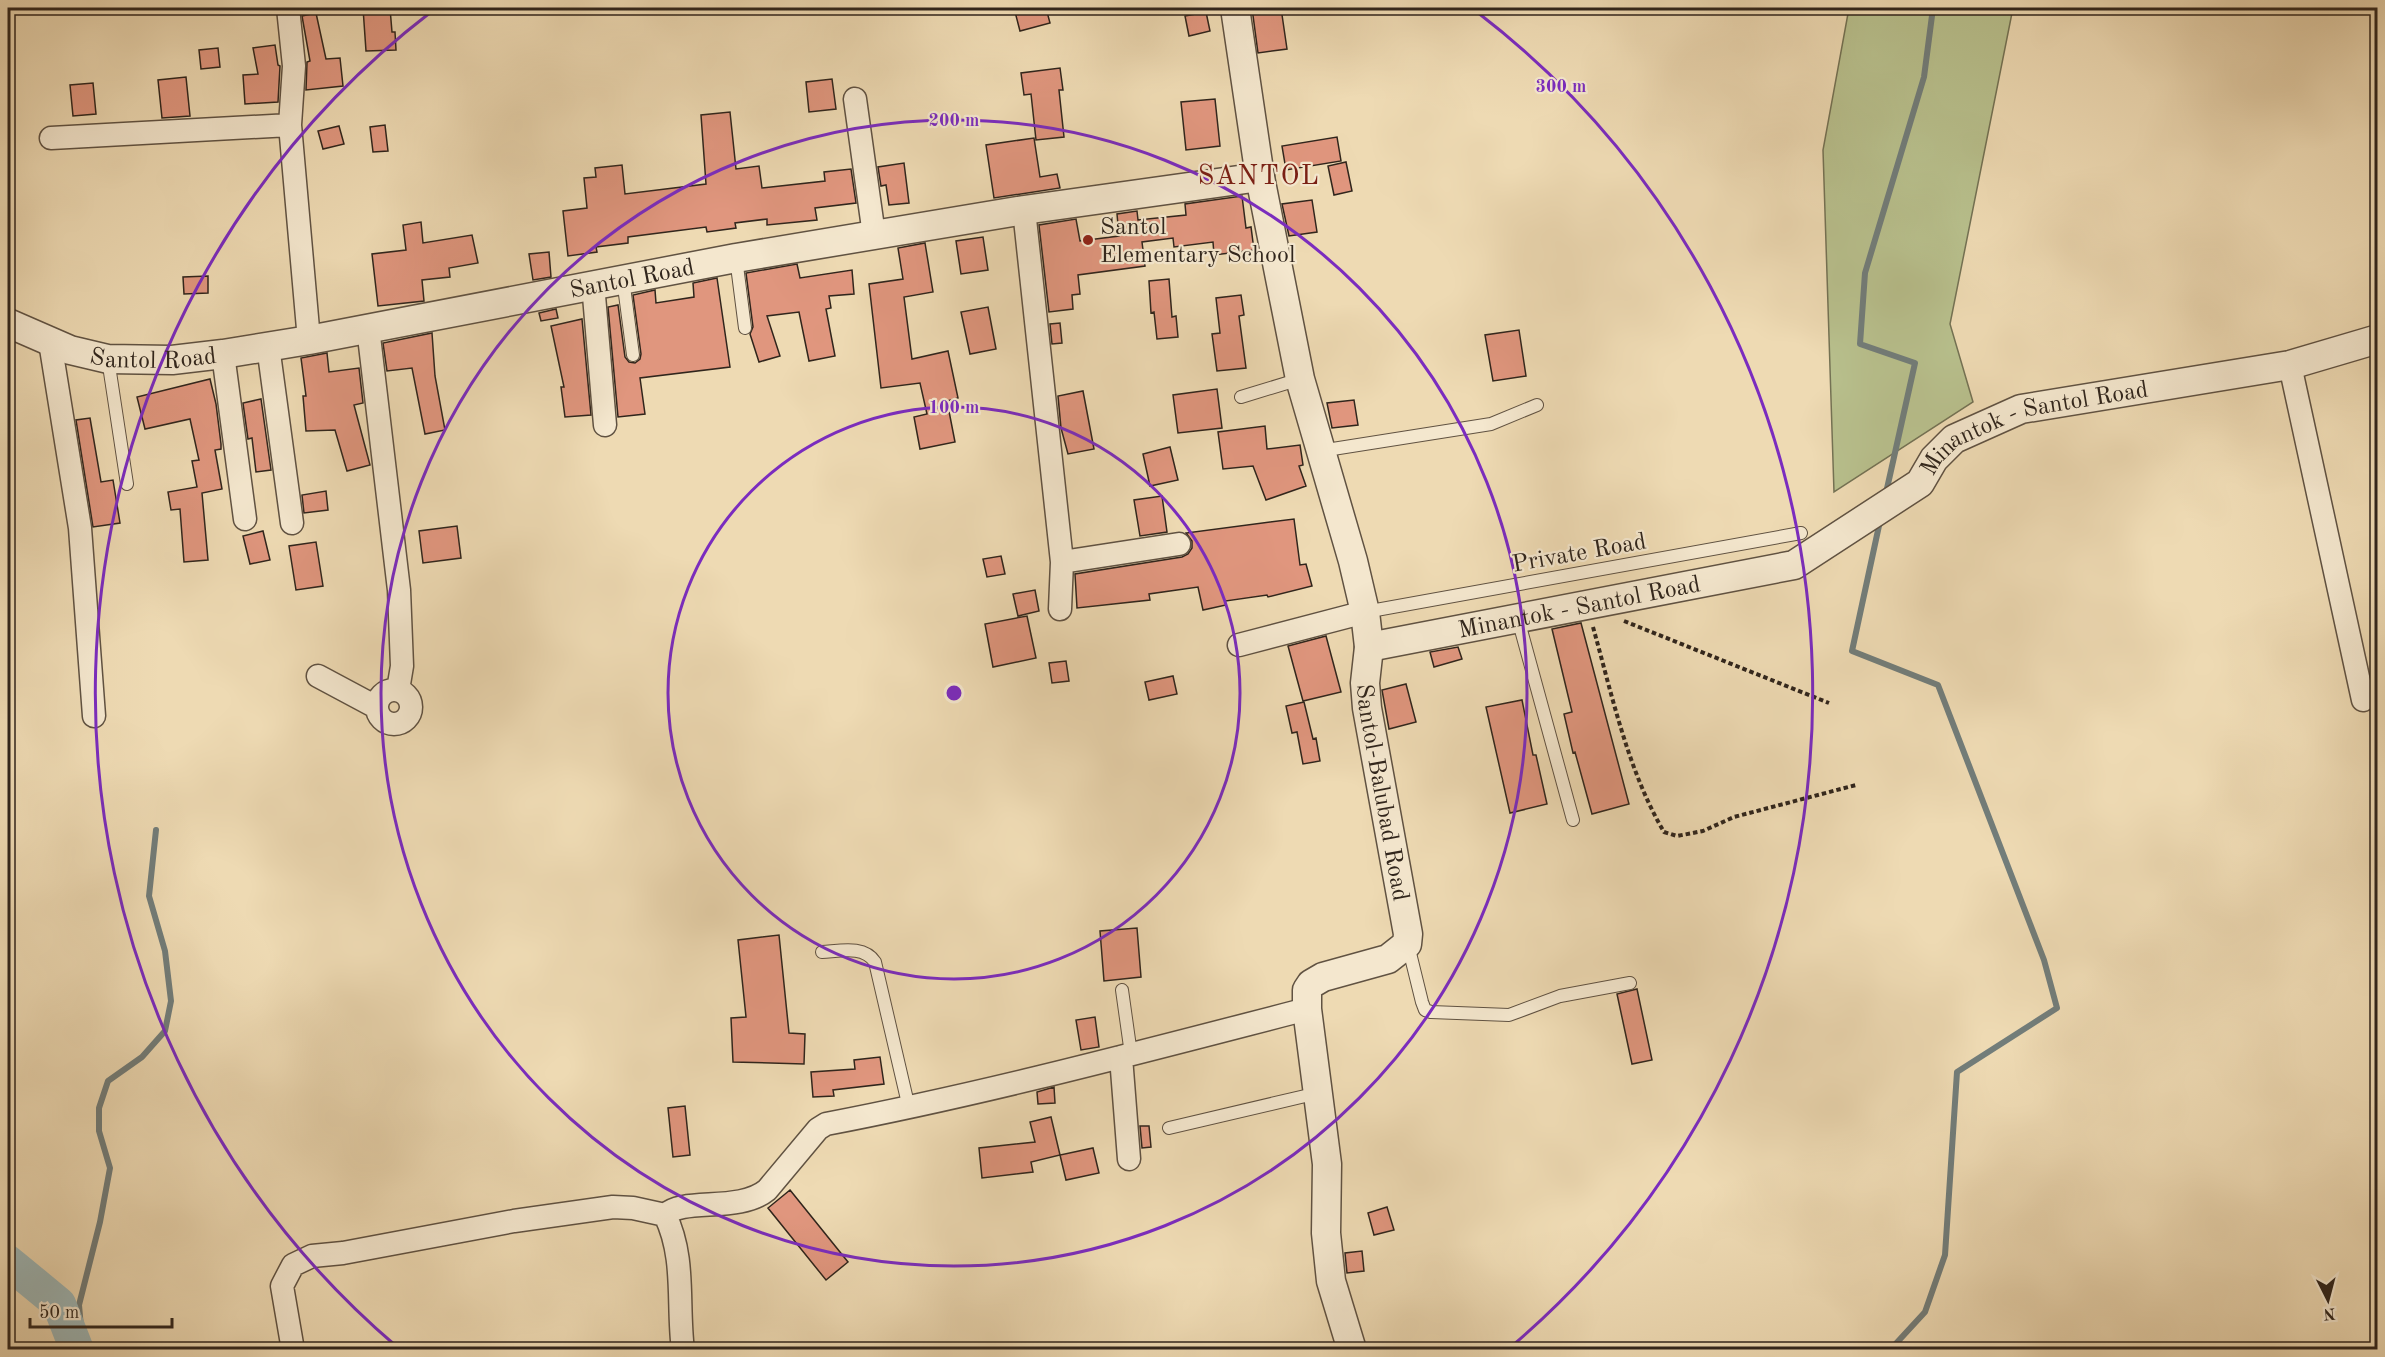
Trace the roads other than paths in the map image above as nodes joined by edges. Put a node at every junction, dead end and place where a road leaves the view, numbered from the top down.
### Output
1 (288, 8) edge
2 (1235, 8) edge
3 (855, 99) dead end
4 (290, 125) junction
5 (51, 138) dead end
6 (1260, 177) junction
7 (1024, 210) junction
8 (874, 235) junction
9 (736, 258) junction
10 (623, 279) junction
11 (593, 284) junction
12 (8, 323) edge
13 (368, 328) junction
14 (745, 328) dead end
15 (2378, 339) edge
16 (309, 340) junction
17 (50, 342) junction
18 (268, 346) junction
19 (223, 354) junction
20 (633, 355) dead end
21 (108, 359) junction
22 (2290, 365) junction
23 (1300, 379) junction
24 (1241, 398) dead end
25 (1537, 405) dead end
26 (605, 425) dead end
27 (1320, 451) junction
28 (127, 484) dead end
29 (244, 519) dead end
30 (292, 523) dead end
31 (1801, 533) dead end
32 (1179, 544) dead end
33 (1062, 562) junction
34 (1060, 609) dead end
35 (1365, 612) junction
36 (1518, 619) junction
37 (1239, 645) dead end
38 (1369, 647) junction
39 (318, 676) dead end
40 (398, 690) junction
41 (2363, 700) dead end
42 (376, 707) junction
43 (94, 716) dead end
44 (1573, 820) dead end
45 (1407, 944) junction
46 (822, 952) dead end
47 (1630, 983) dead end
48 (1122, 990) dead end
49 (1307, 1009) junction
50 (1126, 1055) junction
51 (1318, 1093) junction
52 (909, 1108) junction
53 (1169, 1128) dead end
54 (1129, 1158) dead end
55 (665, 1215) junction
56 (293, 1350) edge
57 (683, 1350) edge
58 (1352, 1350) edge

1 - 4 street
2 - 6 street, Santol-Balubad Road
3 - 8 street
4 - 5 street
4 - 16 street
6 - 7 street, Santol Road
6 - 23 street, Santol-Balubad Road
7 - 8 street, Santol Road
7 - 33 street
8 - 9 street, Santol Road
9 - 10 street, Santol Road
9 - 14 lane
10 - 11 street, Santol Road
10 - 20 lane
11 - 13 street, Santol Road
11 - 26 street
12 - 17 street, Santol Road
13 - 16 street, Santol Road
13 - 40 street
15 - 22 street, Minantok - Santol Road
16 - 18 street, Santol Road
17 - 21 street, Santol Road
17 - 43 street
18 - 19 street, Santol Road
18 - 30 street
19 - 21 street, Santol Road
19 - 29 street
21 - 28 lane
22 - 36 street, Minantok - Santol Road
22 - 41 street
23 - 24 lane
23 - 27 street, Santol-Balubad Road
25 - 27 lane
27 - 35 street, Santol-Balubad Road
31 - 35 lane, Private Road
32 - 33 street
33 - 34 street
35 - 37 street
35 - 38 street, Santol-Balubad Road
36 - 38 street, Minantok - Santol Road
36 - 44 lane
38 - 45 street, Santol-Balubad Road
39 - 42 street
40 - 42 street
40 - 42 street
45 - 47 lane
45 - 49 street
46 - 52 lane
48 - 50 lane
49 - 50 street
49 - 51 street
50 - 52 street
50 - 54 street
51 - 53 lane
51 - 58 street
52 - 55 street
55 - 56 street
55 - 57 street

